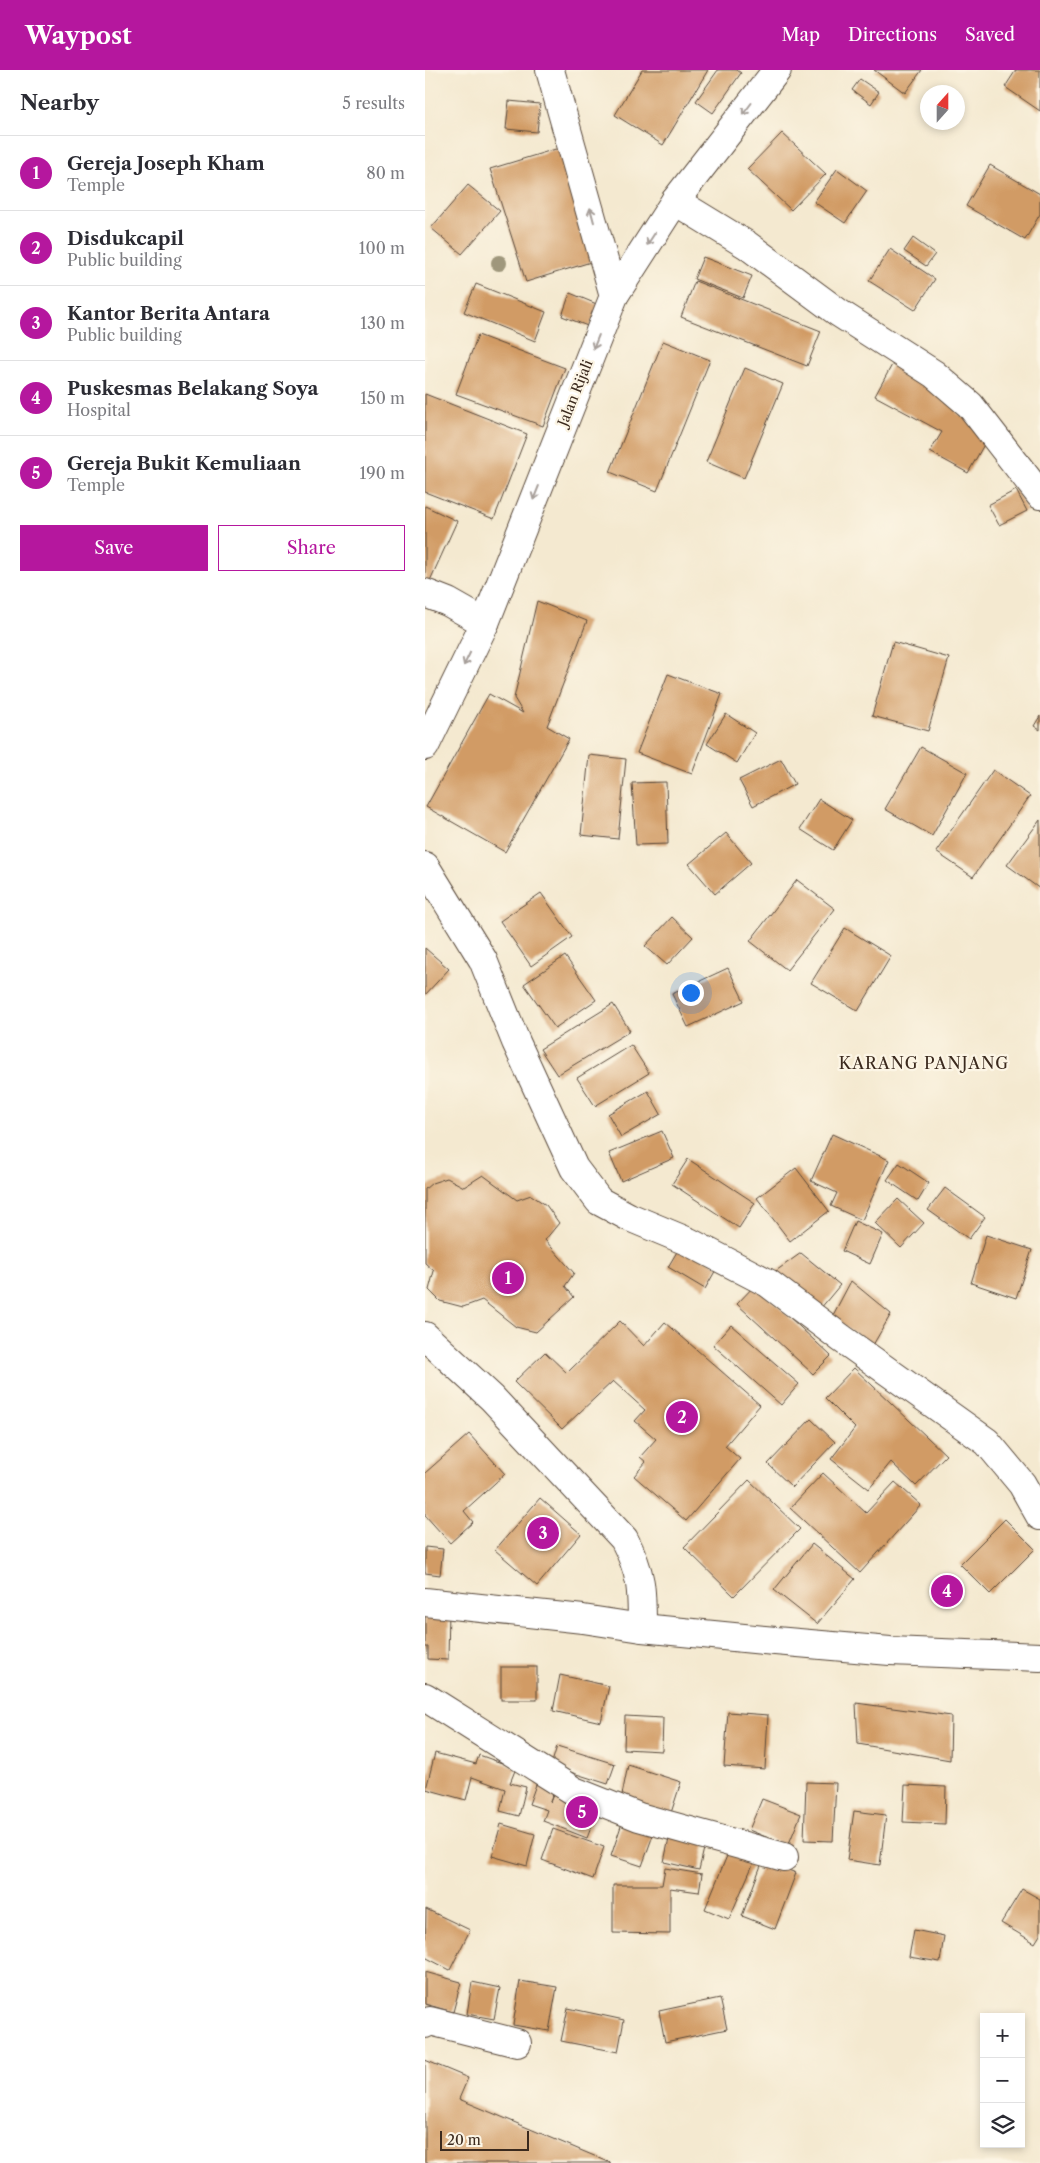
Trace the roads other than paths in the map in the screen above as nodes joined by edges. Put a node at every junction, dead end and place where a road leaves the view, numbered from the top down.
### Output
1 (550, 70) edge
2 (777, 70) edge
3 (675, 201) junction
4 (614, 296) junction
5 (1040, 495) edge
6 (425, 593) edge
7 (485, 623) junction
8 (425, 746) edge
9 (425, 866) edge
10 (425, 1336) edge
11 (1040, 1516) edge
12 (425, 1602) edge
13 (642, 1628) junction
14 (1040, 1657) edge
15 (425, 1697) edge
16 (784, 1857) dead end
17 (425, 2024) edge
18 (517, 2043) dead end

4 -> 1 main road
2 -> 3 main road, Jalan Rijali
3 -> 4 main road, Jalan Rijali
3 - 5 main road
4 -> 7 main road, Jalan Rijali
6 - 7 main road
7 -> 8 main road, Jalan Rijali
9 - 11 main road
10 - 13 main road
12 - 13 main road
13 - 14 main road
15 - 16 main road
17 - 18 main road

